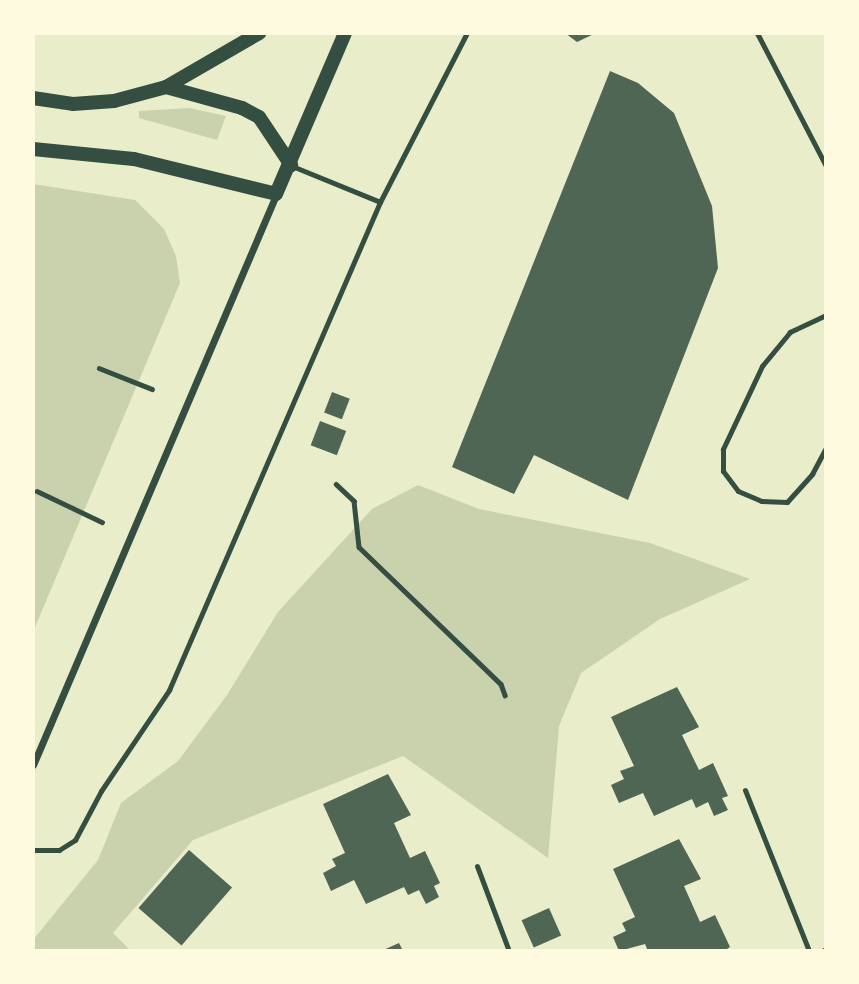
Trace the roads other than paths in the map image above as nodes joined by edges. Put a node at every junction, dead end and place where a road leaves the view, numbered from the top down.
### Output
1 (259, 33) edge
2 (345, 33) edge
3 (467, 33) edge
4 (757, 33) edge
5 (166, 87) junction
6 (33, 97) edge
7 (33, 149) edge
8 (291, 165) junction
9 (826, 166) edge
10 (276, 194) junction
11 (380, 202) junction
12 (826, 315) edge
13 (826, 448) edge
14 (33, 765) edge
15 (745, 790) dead end
16 (33, 850) edge
17 (477, 866) dead end
18 (509, 951) edge
19 (809, 951) edge

1 - 5 main road
2 - 8 main road
3 - 11 lane
4 - 9 lane
5 - 6 main road
5 - 8 main road
7 - 10 main road
8 - 10 main road
8 - 11 lane
10 - 14 street
11 - 16 lane
12 - 13 lane
15 - 19 lane
17 - 18 lane

